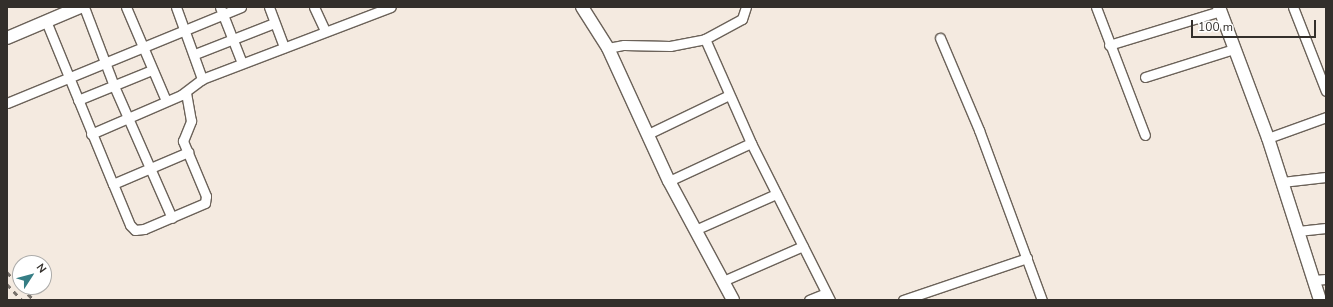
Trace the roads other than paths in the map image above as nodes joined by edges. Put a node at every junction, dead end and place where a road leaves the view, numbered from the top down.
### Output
1 (80, 7) edge
2 (84, 7) edge
3 (126, 7) edge
4 (176, 7) edge
5 (241, 7) edge
6 (269, 7) edge
7 (314, 7) edge
8 (364, 7) edge
9 (391, 7) edge
10 (582, 7) edge
11 (746, 7) edge
12 (1096, 7) edge
13 (1293, 7) edge
14 (1219, 9) edge
15 (221, 11) edge
16 (368, 16) junction
17 (46, 21) junction
18 (274, 23) junction
19 (186, 30) junction
20 (325, 31) junction
21 (7, 38) edge
22 (940, 38) dead end
23 (232, 39) junction
24 (705, 39) junction
25 (1109, 45) junction
26 (142, 47) junction
27 (284, 47) junction
28 (608, 48) junction
29 (1234, 49) junction
30 (195, 54) junction
31 (105, 62) junction
32 (242, 63) junction
33 (152, 70) junction
34 (1145, 77) dead end
35 (69, 78) junction
36 (202, 78) junction
37 (114, 86) junction
38 (1326, 91) edge
39 (186, 92) junction
40 (729, 95) junction
41 (78, 100) junction
42 (166, 101) junction
43 (7, 103) edge
44 (1326, 117) edge
45 (128, 118) junction
46 (91, 134) junction
47 (648, 134) junction
48 (1145, 135) dead end
49 (1268, 138) junction
50 (751, 143) junction
51 (188, 152) junction
52 (150, 168) junction
53 (1326, 177) edge
54 (669, 181) junction
55 (1282, 182) junction
56 (113, 184) junction
57 (776, 194) junction
58 (172, 218) junction
59 (1326, 228) edge
60 (695, 230) junction
61 (1298, 231) junction
62 (803, 246) junction
63 (1027, 258) junction
64 (1320, 279) edge
65 (723, 281) junction
66 (828, 296) edge
67 (733, 300) edge
68 (810, 300) edge
69 (903, 300) edge
70 (1042, 300) edge
71 (1320, 300) edge

1 - 17 street
2 - 31 street
3 - 26 street
4 - 19 street
5 - 15 street
6 - 18 street
7 - 20 street
8 - 16 street
9 - 16 street
10 - 28 street
11 - 24 street
12 - 25 street
13 - 38 street
14 - 25 street
14 - 29 street
15 - 19 street
15 - 23 street
16 - 20 street
17 - 21 street
17 - 35 street
18 - 23 street
18 - 27 street
19 - 26 street
19 - 30 street
20 - 27 street
22 - 63 street
23 - 30 street
23 - 32 street
24 - 28 street
24 - 40 street
25 - 48 street
26 - 31 street
26 - 33 street
27 - 32 street
28 - 47 street
29 - 34 street
29 - 49 street
30 - 36 street
31 - 35 street
31 - 37 street
32 - 36 street
33 - 37 street
33 - 42 street
35 - 41 street
35 - 43 street
36 - 39 street
37 - 41 street
37 - 45 street
39 - 42 street
39 - 51 street
40 - 47 street
40 - 50 street
41 - 46 street
42 - 45 street
44 - 49 street
45 - 46 street
45 - 52 street
46 - 56 street
47 - 54 street
49 - 55 street
50 - 54 street
50 - 57 street
51 - 52 street
51 - 58 street
52 - 56 street
52 - 58 street
53 - 55 street
54 - 60 street
55 - 61 street
56 - 58 street
57 - 60 street
57 - 62 street
59 - 61 street
60 - 65 street
61 - 64 street
62 - 65 street
62 - 66 street
63 - 69 street
63 - 70 street
64 - 71 street
65 - 67 street
66 - 68 street

